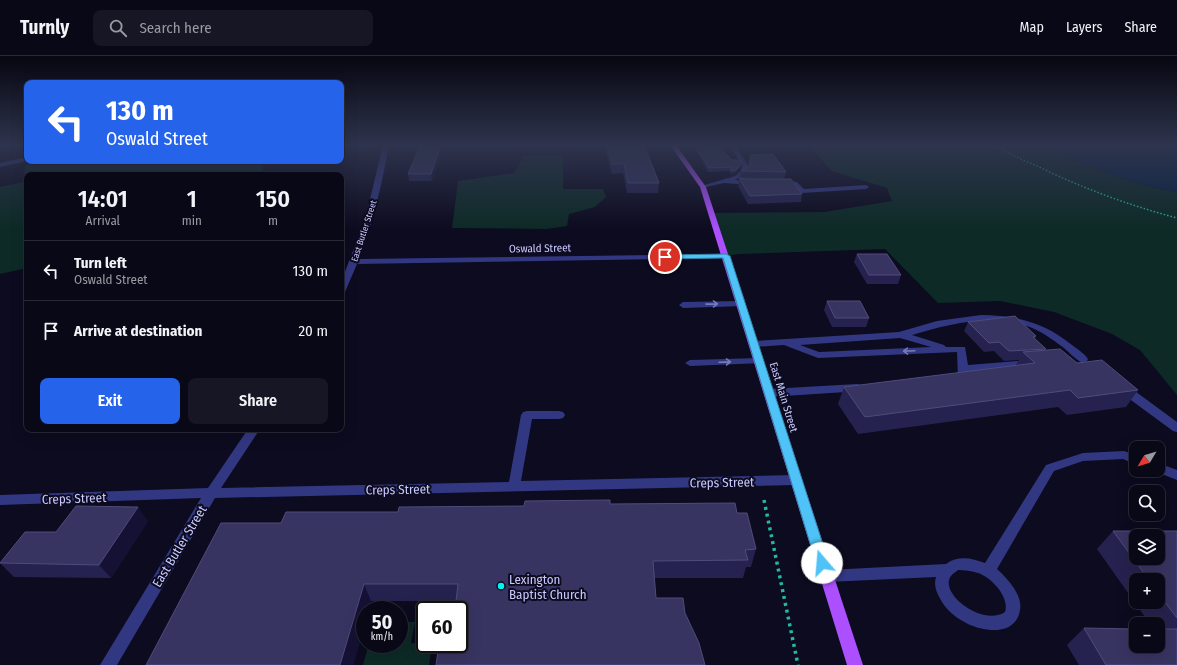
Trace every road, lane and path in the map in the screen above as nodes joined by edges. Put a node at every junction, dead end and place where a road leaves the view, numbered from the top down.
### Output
1 (381, 173) edge
2 (693, 173) edge
3 (742, 173) edge
4 (1051, 173) edge
5 (723, 181) junction
6 (760, 183) edge
7 (774, 183) edge
8 (703, 187) junction
9 (866, 187) dead end
10 (1177, 218) edge
11 (726, 256) junction
12 (355, 262) junction
13 (344, 286) edge
14 (741, 304) junction
15 (683, 305) dead end
16 (901, 335) junction
17 (784, 342) junction
18 (754, 344) junction
19 (949, 350) junction
20 (1068, 360) edge
21 (759, 361) junction
22 (1038, 362) edge
23 (690, 363) dead end
24 (962, 369) junction
25 (948, 382) edge
26 (1114, 382) edge
27 (864, 387) edge
28 (769, 393) junction
29 (559, 415) dead end
30 (1177, 428) edge
31 (252, 432) edge
32 (1129, 457) edge
33 (1165, 471) edge
34 (1177, 475) edge
35 (796, 480) junction
36 (514, 486) junction
37 (211, 493) junction
38 (0, 500) edge
39 (764, 500) dead end
40 (946, 570) junction
41 (988, 571) junction
42 (827, 576) junction
43 (108, 665) edge
44 (798, 665) edge
45 (855, 665) edge

1 - 12 street, East Butler Street
2 - 8 main road, East Main Street
3 - 5 street
4 - 10 path
5 - 6 street
5 - 8 street
7 - 9 street
8 - 11 main road, East Main Street
11 - 12 street, Oswald Street
11 - 14 main road, East Main Street
12 - 13 street, East Butler Street
15 -> 14 street
14 - 18 main road, East Main Street
16 - 17 street
16 - 19 street
16 - 20 street
17 - 18 street
19 -> 17 street
18 - 21 main road, East Main Street
19 - 24 street
23 -> 21 street
21 - 28 main road, East Main Street
22 - 24 street
24 - 25 street
26 - 30 street
27 - 28 street
28 - 35 main road, East Main Street
29 - 36 street
31 - 37 street, East Butler Street
32 - 41 street
33 - 34 street
35 - 36 street, Creps Street
35 - 42 main road, East Main Street
36 - 37 street, Creps Street
37 - 38 street, Creps Street
37 - 43 street, East Butler Street
39 - 44 path
40 - 41 street
40 - 41 street
40 - 42 street
42 - 45 main road, East Main Street

